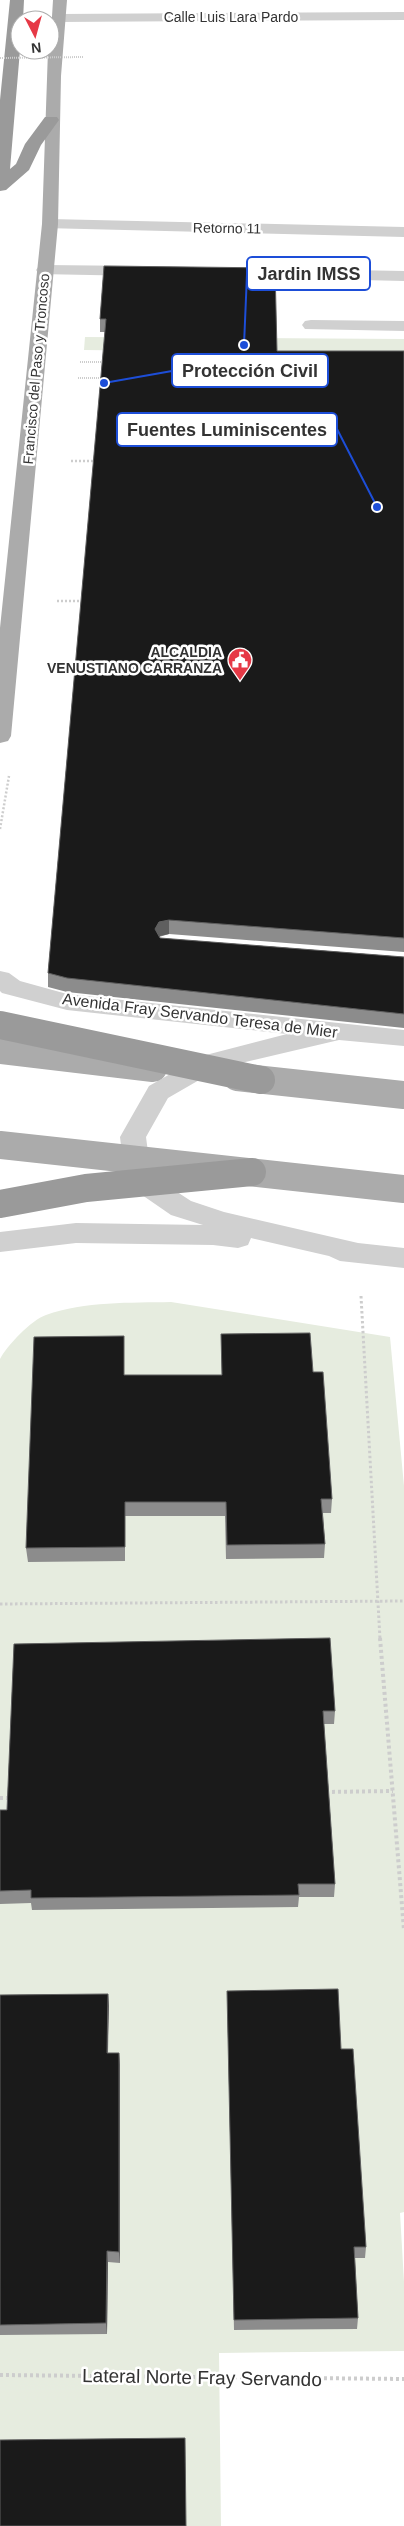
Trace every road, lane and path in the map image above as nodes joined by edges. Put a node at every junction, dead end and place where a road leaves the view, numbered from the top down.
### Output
1 (17, 0) edge
2 (60, 9) edge
3 (404, 16) edge
4 (83, 57) dead end
5 (0, 58) edge
6 (51, 120) junction
7 (0, 185) edge
8 (50, 224) junction
9 (404, 232) edge
10 (45, 270) junction
11 (155, 272) edge
12 (225, 273) edge
13 (404, 276) edge
14 (311, 325) dead end
15 (404, 326) edge
16 (37, 362) junction
17 (113, 362) edge
18 (106, 378) edge
19 (76, 386) dead end
20 (64, 461) dead end
21 (103, 461) edge
22 (48, 600) dead end
23 (88, 601) edge
24 (0, 736) edge
25 (10, 772) dead end
26 (0, 830) edge
27 (0, 978) edge
28 (0, 1025) edge
29 (340, 1031) junction
30 (404, 1038) edge
31 (0, 1050) edge
32 (261, 1080) junction
33 (404, 1095) edge
34 (0, 1145) edge
35 (252, 1172) junction
36 (404, 1189) edge
37 (0, 1204) edge
38 (0, 1242) edge
39 (358, 1253) junction
40 (404, 1258) edge
41 (377, 1601) junction
42 (404, 1601) edge
43 (0, 1604) edge
44 (393, 1791) junction
45 (324, 1792) edge
46 (0, 1798) edge
47 (20, 1798) edge
48 (404, 1930) edge
49 (0, 2375) edge
50 (404, 2379) edge

1 - 7 highway
2 - 3 street, Calle Luis Lara Pardo
2 - 6 main road, Francisco del Paso y Troncoso
4 - 5 path, bridge
6 - 7 highway
6 - 8 main road, Francisco del Paso y Troncoso
8 - 9 street, Retorno 11
8 - 10 main road, Francisco del Paso y Troncoso
10 - 11 street
10 - 16 main road, Francisco del Paso y Troncoso
12 - 13 street
14 - 15 street
16 - 17 path
16 - 24 main road, Francisco del Paso y Troncoso
18 - 19 path
20 - 21 path
22 - 23 path
25 - 26 path
27 - 29 street, Avenida Fray Servando Teresa de Mier
28 - 32 highway, bridge
29 - 30 street, Avenida Fray Servando Teresa de Mier
29 - 39 street
31 - 32 main road, bridge
32 - 33 main road, bridge
34 - 35 main road, bridge
35 - 36 main road, bridge
35 - 37 highway, bridge
38 - 39 street
39 - 40 street
39 - 41 path
41 - 42 path
41 - 43 path
41 - 44 path
44 - 45 path
44 - 48 path
46 - 47 path
49 - 50 path, Lateral Norte Fray Servando

